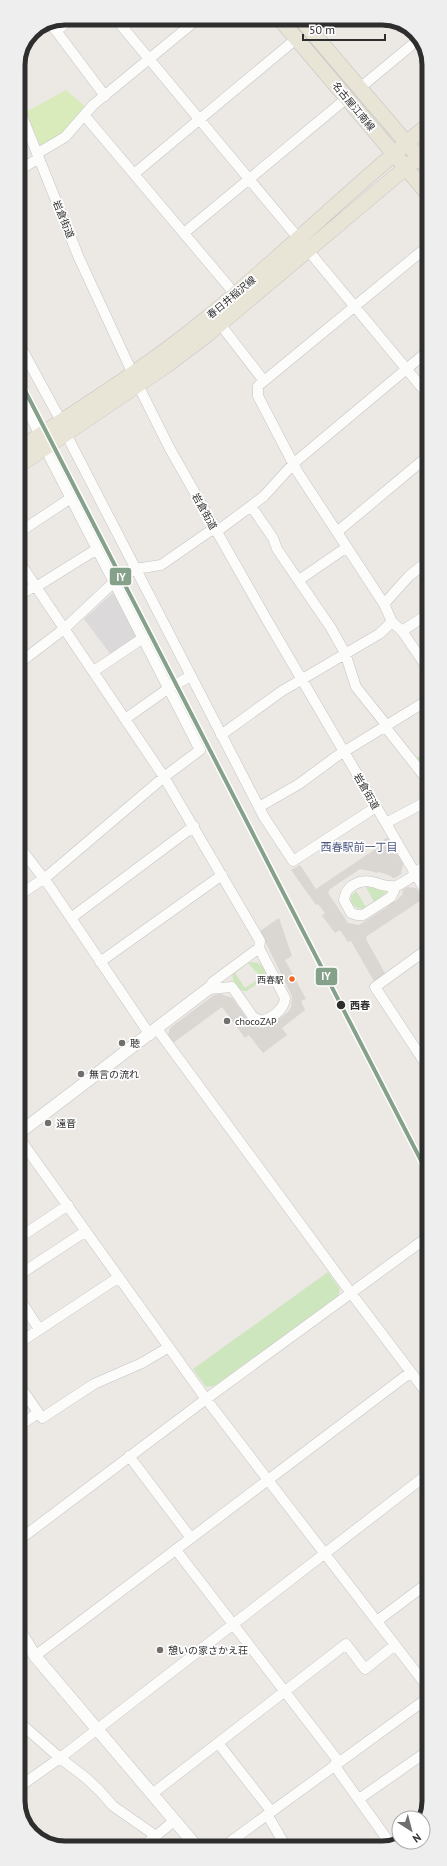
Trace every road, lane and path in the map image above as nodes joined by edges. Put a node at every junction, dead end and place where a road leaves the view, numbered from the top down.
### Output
1 (121, 25) edge
2 (190, 25) edge
3 (285, 25) edge
4 (306, 25) edge
5 (53, 27) edge
6 (296, 39) junction
7 (415, 42) edge
8 (149, 59) junction
9 (361, 87) junction
10 (105, 96) junction
11 (347, 98) junction
12 (85, 116) junction
13 (200, 120) junction
14 (25, 124) edge
15 (422, 130) edge
16 (407, 142) junction
17 (394, 154) junction
18 (422, 155) edge
19 (38, 156) junction
20 (422, 160) edge
21 (25, 166) edge
22 (407, 168) junction
23 (134, 174) junction
24 (249, 180) junction
25 (422, 187) edge
26 (184, 233) junction
27 (303, 244) junction
28 (422, 251) edge
29 (235, 294) junction
30 (356, 307) junction
31 (220, 324) junction
32 (25, 355) edge
33 (422, 356) edge
34 (406, 369) junction
35 (135, 379) junction
36 (264, 381) junction
37 (422, 388) edge
38 (25, 408) edge
39 (64, 428) junction
40 (42, 442) junction
41 (25, 448) edge
42 (25, 459) edge
43 (422, 461) edge
44 (294, 463) junction
45 (71, 498) junction
46 (251, 506) junction
47 (25, 528) edge
48 (215, 530) junction
49 (337, 532) junction
50 (347, 547) junction
51 (97, 548) junction
52 (422, 566) edge
53 (135, 569) junction
54 (25, 571) edge
55 (299, 580) junction
56 (114, 582) junction
57 (35, 587) junction
58 (25, 592) edge
59 (384, 604) junction
60 (422, 618) edge
61 (392, 622) junction
62 (64, 629) junction
63 (402, 631) junction
64 (143, 638) junction
65 (345, 653) junction
66 (25, 659) edge
67 (422, 660) edge
68 (94, 671) junction
69 (191, 676) junction
70 (301, 679) junction
71 (169, 688) junction
72 (422, 704) edge
73 (125, 719) junction
74 (385, 726) junction
75 (221, 735) junction
76 (345, 751) junction
77 (422, 773) edge
78 (164, 777) junction
79 (422, 803) edge
80 (259, 807) junction
81 (376, 807) junction
82 (386, 823) junction
83 (194, 826) junction
84 (25, 854) edge
85 (422, 870) edge
86 (222, 875) junction
87 (415, 875) junction
88 (44, 879) junction
89 (396, 886) junction
90 (422, 886) edge
91 (25, 891) edge
92 (71, 918) junction
93 (259, 948) junction
94 (422, 953) edge
95 (100, 962) junction
96 (228, 971) junction
97 (232, 987) junction
98 (208, 989) junction
99 (154, 1032) junction
100 (422, 1058) edge
101 (25, 1128) edge
102 (25, 1147) edge
103 (68, 1205) junction
104 (86, 1231) junction
105 (25, 1234) edge
106 (422, 1241) edge
107 (25, 1270) edge
108 (119, 1277) junction
109 (351, 1293) junction
110 (25, 1307) edge
111 (39, 1329) junction
112 (25, 1339) edge
113 (169, 1347) junction
114 (411, 1372) junction
115 (422, 1387) edge
116 (25, 1394) edge
117 (206, 1399) junction
118 (38, 1413) junction
119 (25, 1422) edge
120 (129, 1456) junction
121 (422, 1478) edge
122 (268, 1480) junction
123 (25, 1535) edge
124 (191, 1538) junction
125 (176, 1550) junction
126 (325, 1553) junction
127 (422, 1587) edge
128 (377, 1621) junction
129 (232, 1624) junction
130 (25, 1640) edge
131 (395, 1645) junction
132 (35, 1656) junction
133 (422, 1680) edge
134 (285, 1692) junction
135 (422, 1705) edge
136 (25, 1727) edge
137 (96, 1729) junction
138 (218, 1743) junction
139 (422, 1755) edge
140 (60, 1758) junction
141 (336, 1763) junction
142 (25, 1782) edge
143 (152, 1794) junction
144 (359, 1799) junction
145 (269, 1813) junction
146 (175, 1820) junction
147 (156, 1836) junction
148 (388, 1840) edge
149 (150, 1841) edge
150 (192, 1841) edge
151 (231, 1841) edge
152 (283, 1841) edge

1 - 8 street
2 - 8 street
3 - 6 main road, 名古屋江南線
4 - 9 main road, 名古屋江南線
5 - 10 street
6 - 11 main road, 名古屋江南線
6 - 13 street
7 - 9 street
8 - 10 street
8 - 13 street
9 - 16 main road, 名古屋江南線
10 - 12 street
11 - 17 main road, 名古屋江南線
11 - 24 street
12 - 19 street
12 - 23 street
13 - 23 street
13 - 24 street
14 - 19 street, 岩倉街道
15 - 16 main road, 春日井稲沢線
16 - 17 main road, 春日井稲沢線
16 - 18 main road, 名古屋江南線
17 - 22 main road, 名古屋江南線
17 - 27 main road, 春日井稲沢線
19 - 21 street
19 - 35 street, 岩倉街道
20 - 22 main road, 春日井稲沢線
22 - 25 main road, 名古屋江南線
22 - 27 main road, 春日井稲沢線
23 - 26 street
24 - 26 street
24 - 27 street
26 - 29 street
27 - 29 main road, 春日井稲沢線
27 - 30 street
27 - 31 main road, 春日井稲沢線
28 - 30 street
29 - 35 main road, 春日井稲沢線
30 - 34 street
30 - 36 street
31 - 35 main road, 春日井稲沢線
31 - 36 street
32 - 39 street
33 - 34 street
34 - 37 street
34 - 44 street
35 - 39 main road, 春日井稲沢線
35 - 48 street, 岩倉街道
36 - 44 street
38 - 40 street
39 - 40 main road, 春日井稲沢線
39 - 53 street
40 - 41 main road, 春日井稲沢線
40 - 42 main road, 春日井稲沢線
40 - 45 street
43 - 49 street
44 - 46 street
44 - 49 street
45 - 47 street
45 - 51 street
46 - 48 street
46 - 55 street
48 - 53 street
48 - 70 street, 岩倉街道
49 - 50 street
50 - 55 street
50 - 59 street
51 - 56 street
51 - 57 street
52 - 59 street
53 - 56 street
53 - 69 street
54 - 57 street
55 - 65 street
56 - 62 street
56 - 64 street
57 - 58 street
57 - 62 street
59 - 61 street
60 - 63 street
61 - 63 street
61 - 65 street
62 - 66 street
62 - 68 street
63 - 67 street
64 - 68 street
64 - 71 street
65 - 70 street
65 - 74 street
68 - 73 street
69 - 71 street
69 - 75 street
70 - 75 street
70 - 76 street, 岩倉街道
71 - 73 street
71 - 78 street
72 - 74 street
73 - 78 street
74 - 76 street
74 - 77 street
75 - 80 street
76 - 80 street
76 - 81 street, 岩倉街道
78 - 83 street
78 - 88 street
79 - 82 street
80 - 81 street
81 - 82 street, 岩倉街道
82 - 87 street, 岩倉街道
83 - 86 street
83 - 92 street
84 - 88 street
85 - 87 main road
86 - 93 street
86 - 95 street
87 - 89 street
87 - 90 street, 岩倉街道
88 - 91 street
88 - 92 street
89 - 89 street
92 - 95 street
93 - 96 street
93 - 97 street
94 - 100 street
95 - 99 street
96 - 97 street
96 - 98 street
97 - 98 street
98 - 99 street
99 - 101 street
99 - 109 street
102 - 103 street
103 - 104 street
103 - 105 street
104 - 107 street
104 - 108 street
106 - 109 street
108 - 111 street
108 - 113 street
109 - 114 street
109 - 117 street
110 - 111 street
111 - 112 street
113 - 117 street
113 - 118 street
114 - 115 street
114 - 122 street
116 - 118 street
117 - 120 street
117 - 122 street
118 - 119 street
120 - 123 street
120 - 124 street
121 - 126 street
122 - 124 street
122 - 126 street
124 - 125 street
125 - 129 street
125 - 132 street
126 - 128 street
126 - 129 street
127 - 128 street
128 - 131 street
129 - 134 street
129 - 137 street
130 - 132 street
131 - 133 street
131 - 134 street
132 - 137 street
134 - 138 street
134 - 141 street
135 - 141 street
136 - 140 street
137 - 140 street
137 - 143 street
138 - 143 street
138 - 145 street
139 - 144 street
140 - 142 street
140 - 147 street
141 - 144 street
141 - 145 street
143 - 146 street
144 - 148 street
145 - 151 street
145 - 152 street
146 - 147 street
146 - 150 street
147 - 149 street

